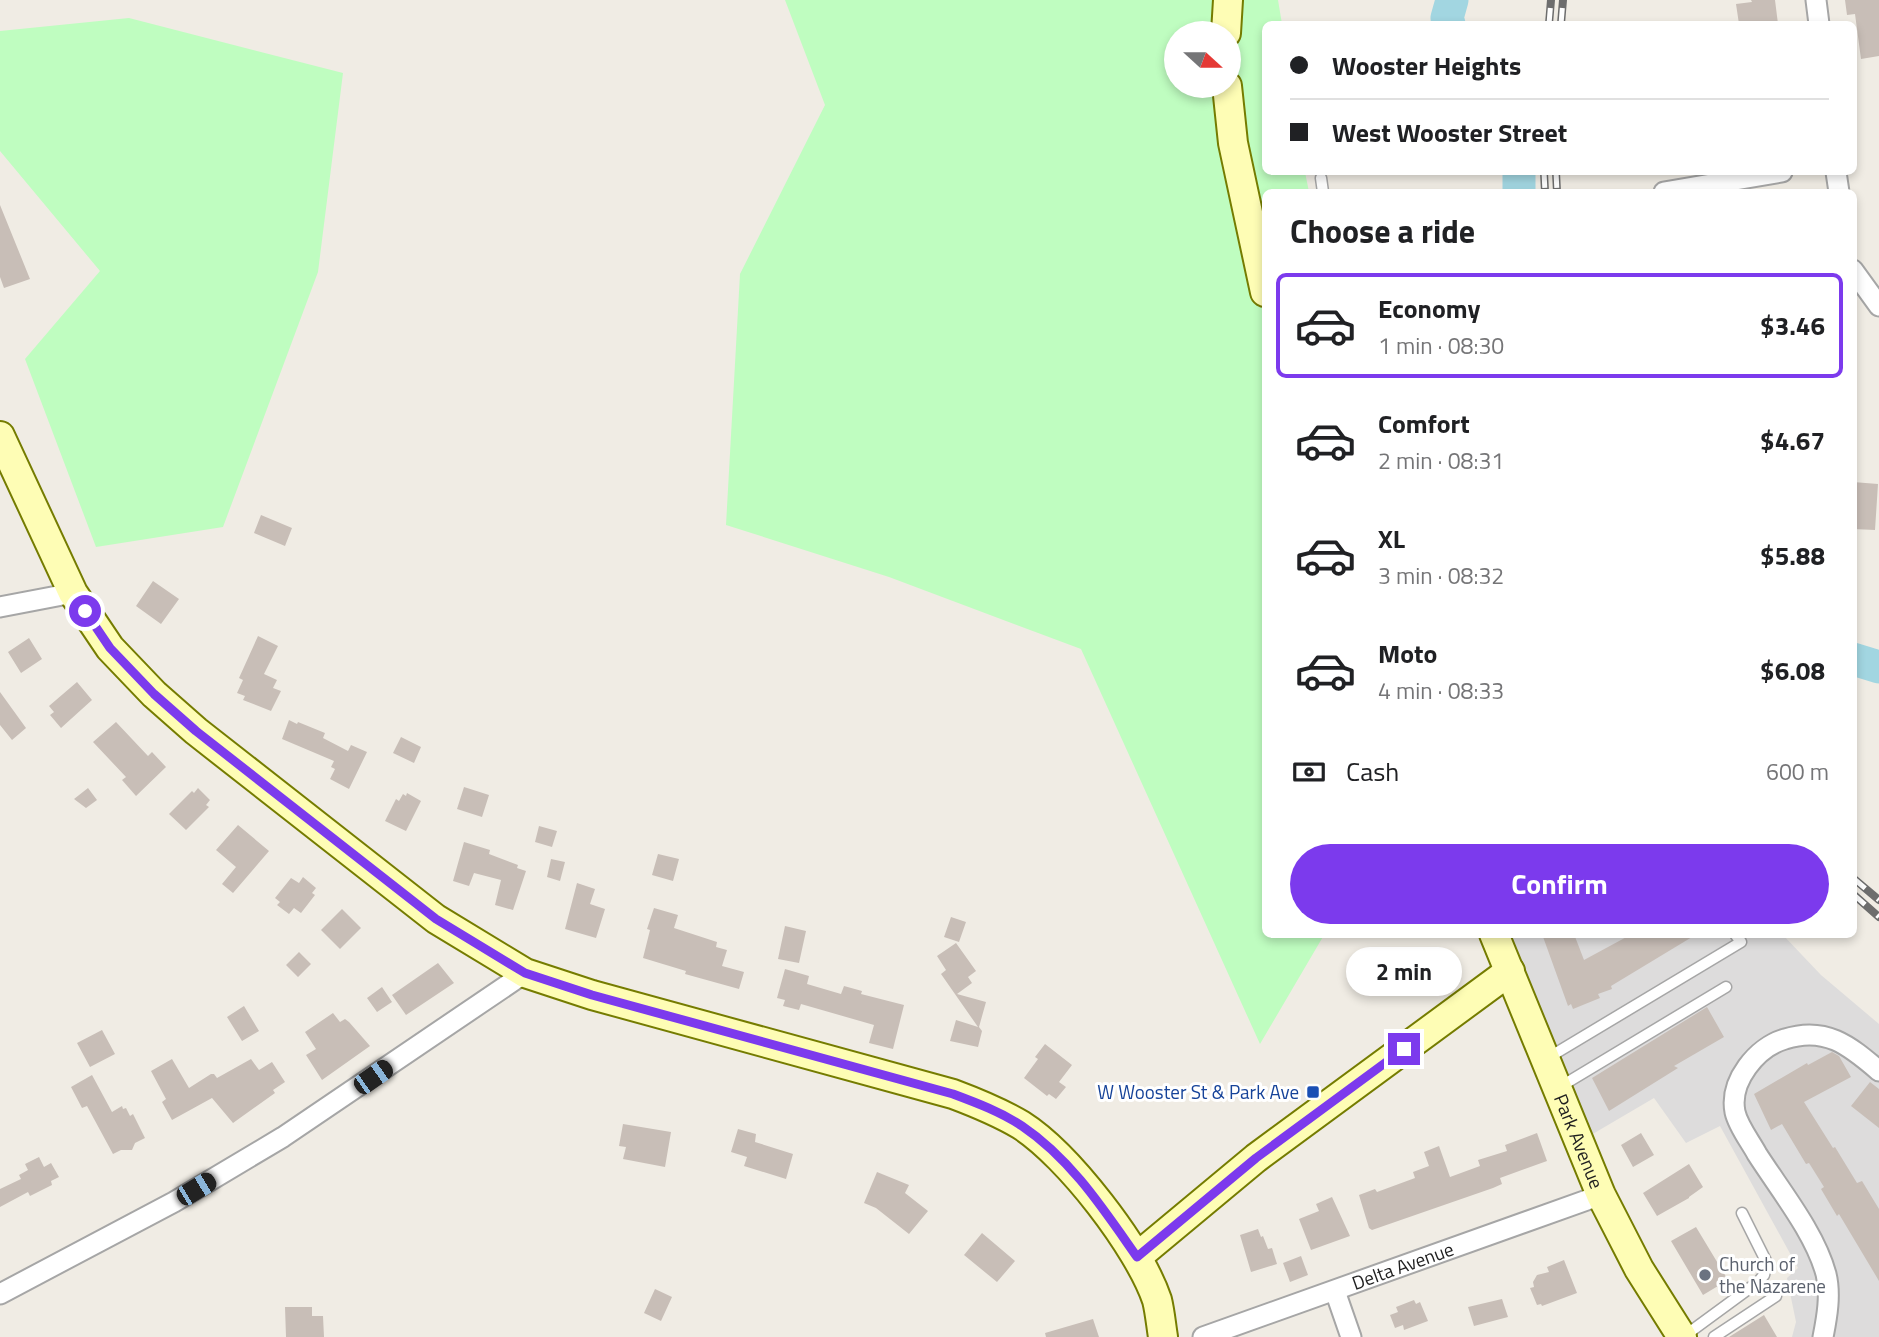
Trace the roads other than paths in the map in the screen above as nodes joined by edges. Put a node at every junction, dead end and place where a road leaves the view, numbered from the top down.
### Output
1 (1228, 0) edge
2 (1816, 0) edge
3 (1227, 21) edge
4 (1819, 21) edge
5 (1228, 98) edge
6 (1764, 175) edge
7 (1321, 178) dead end
8 (1323, 189) edge
9 (1682, 189) edge
10 (1857, 276) edge
11 (1262, 278) edge
12 (1879, 306) edge
13 (0, 436) edge
14 (73, 593) junction
15 (0, 607) edge
16 (1496, 938) edge
17 (1738, 938) edge
18 (1510, 971) junction
19 (525, 973) junction
20 (1726, 988) dead end
21 (1546, 1059) junction
22 (1879, 1071) edge
23 (1558, 1088) junction
24 (1601, 1195) junction
25 (1742, 1213) dead end
26 (1137, 1257) junction
27 (1335, 1291) junction
28 (0, 1294) edge
29 (1776, 1296) dead end
30 (1163, 1337) edge
31 (1203, 1337) edge
32 (1351, 1337) edge
33 (1683, 1337) edge
34 (1714, 1337) edge
35 (1823, 1337) edge

1 - 3 main road
2 - 4 street
5 - 11 main road
6 - 9 street
7 - 8 lane
10 - 12 street
13 - 14 main road
14 - 15 street
14 - 19 main road
16 - 18 main road, Park Avenue
17 - 21 lane
18 - 21 main road, Park Avenue
18 - 26 main road
19 - 26 main road
19 - 28 street
20 - 23 lane
21 - 23 main road, Park Avenue
22 - 35 street
23 - 24 main road, Park Avenue
24 - 27 street, Delta Avenue
24 - 33 main road, Park Avenue
25 - 33 lane
26 - 30 main road
27 - 31 street, Delta Avenue
27 - 32 street
29 - 34 lane

